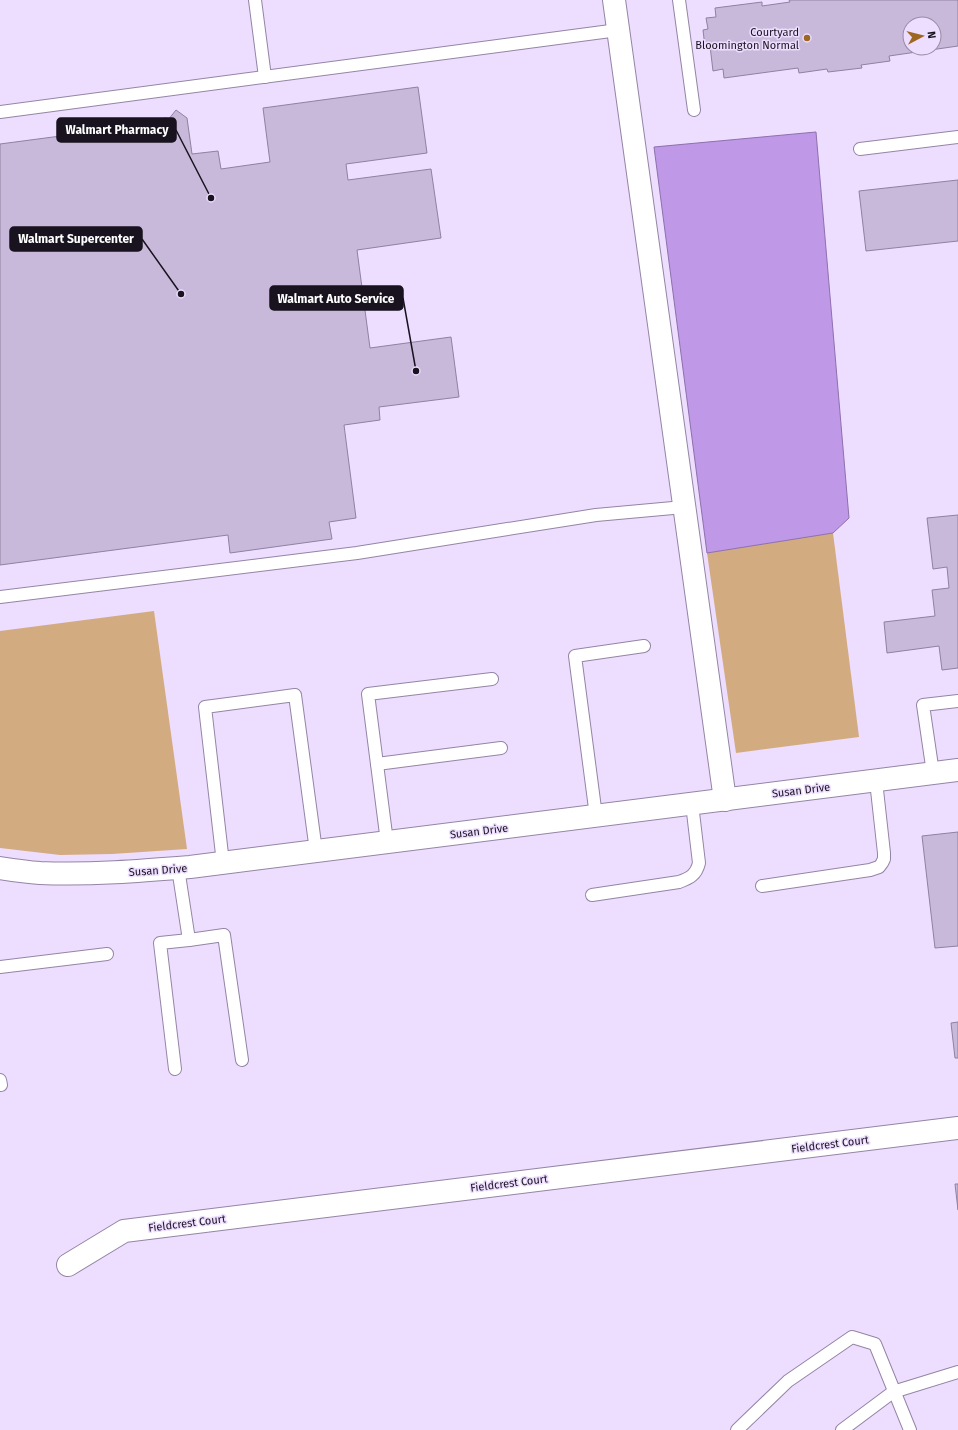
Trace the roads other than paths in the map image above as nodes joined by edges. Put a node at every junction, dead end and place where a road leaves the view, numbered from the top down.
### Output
1 (255, 0) edge
2 (614, 0) edge
3 (678, 0) edge
4 (618, 30) junction
5 (265, 77) junction
6 (694, 110) dead end
7 (0, 112) edge
8 (958, 137) edge
9 (860, 148) dead end
10 (684, 507) junction
11 (0, 597) edge
12 (644, 646) dead end
13 (492, 679) dead end
14 (958, 700) edge
15 (501, 748) dead end
16 (377, 764) junction
17 (958, 770) edge
18 (933, 773) junction
19 (876, 781) junction
20 (725, 800) junction
21 (692, 804) junction
22 (596, 816) junction
23 (387, 842) junction
24 (316, 852) junction
25 (223, 864) junction
26 (0, 868) edge
27 (178, 868) junction
28 (762, 886) dead end
29 (592, 895) dead end
30 (189, 940) junction
31 (107, 954) dead end
32 (0, 967) edge
33 (242, 1060) dead end
34 (175, 1069) dead end
35 (958, 1128) edge
36 (68, 1265) dead end
37 (958, 1372) edge
38 (893, 1392) junction
39 (737, 1430) edge
40 (842, 1430) edge
41 (910, 1430) edge

1 - 5 lane
2 - 4 street
3 - 6 lane
4 - 5 lane
4 - 10 street
5 - 7 lane
8 - 9 lane
10 - 11 lane
10 - 20 street
12 - 22 lane
13 - 16 lane
14 - 18 lane
15 - 16 lane
16 - 23 lane
17 - 18 street, Susan Drive
18 - 19 street, Susan Drive
19 - 20 street, Susan Drive
19 - 28 lane
20 - 21 street, Susan Drive
21 - 22 street, Susan Drive
21 - 29 lane
22 - 23 street, Susan Drive
23 - 24 street, Susan Drive
24 - 25 street, Susan Drive
24 - 25 lane
25 - 27 street, Susan Drive
26 - 27 street, Susan Drive
27 - 30 lane
30 - 33 lane
30 - 34 lane
31 - 32 lane
35 - 36 street, Fieldcrest Court
37 - 38 lane
38 - 39 lane
38 - 40 lane
38 - 41 lane

